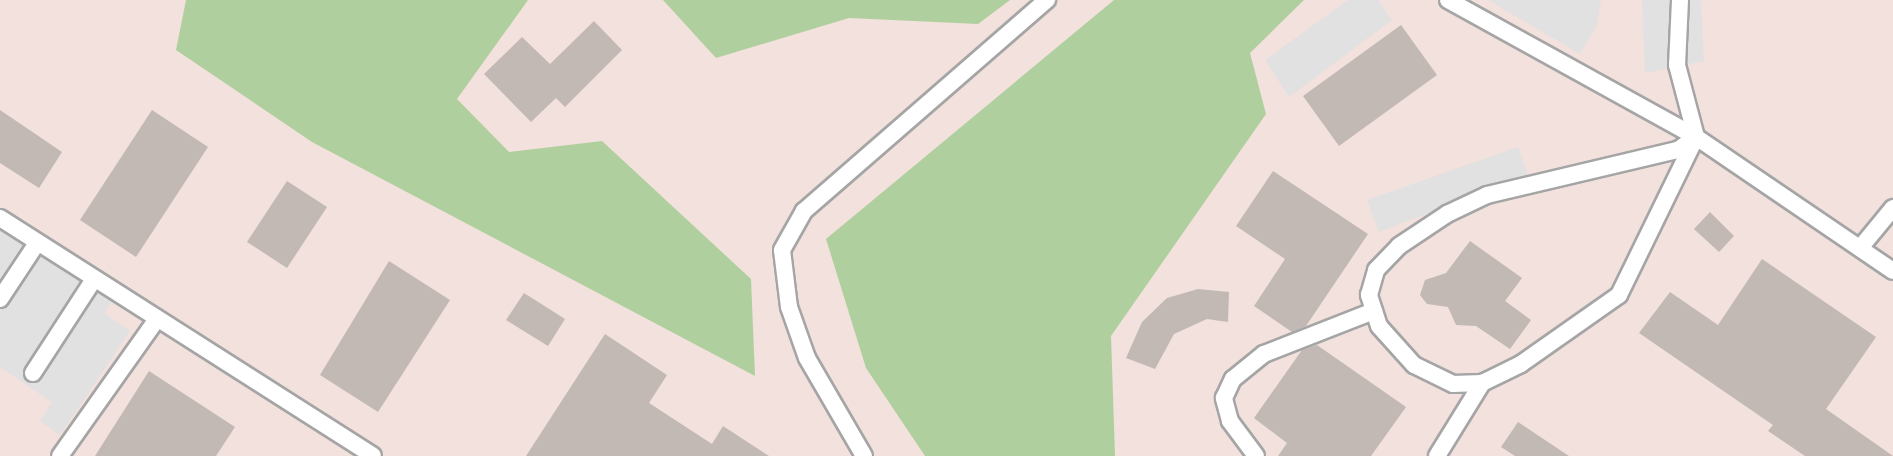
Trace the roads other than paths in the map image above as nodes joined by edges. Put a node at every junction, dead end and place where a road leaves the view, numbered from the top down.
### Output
1 (1047, 0) edge
2 (1448, 0) edge
3 (1680, 0) edge
4 (1696, 137) junction
5 (1893, 208) edge
6 (0, 218) edge
7 (36, 243) junction
8 (1860, 248) junction
9 (1893, 271) edge
10 (94, 279) junction
11 (0, 299) edge
12 (1374, 311) junction
13 (156, 319) junction
14 (33, 373) dead end
15 (1482, 383) junction
16 (60, 456) edge
17 (373, 456) edge
18 (864, 456) edge
19 (1256, 456) edge
20 (1437, 456) edge

1 - 18 lane
2 - 4 lane
3 - 4 lane
4 - 8 lane
4 - 12 lane
4 - 15 lane
5 - 8 lane
6 - 7 lane
7 - 10 lane
7 - 11 lane
8 - 9 lane
10 - 13 lane
10 - 14 lane
12 - 15 lane
12 - 19 lane
13 - 16 lane
13 - 17 lane
15 - 20 lane

